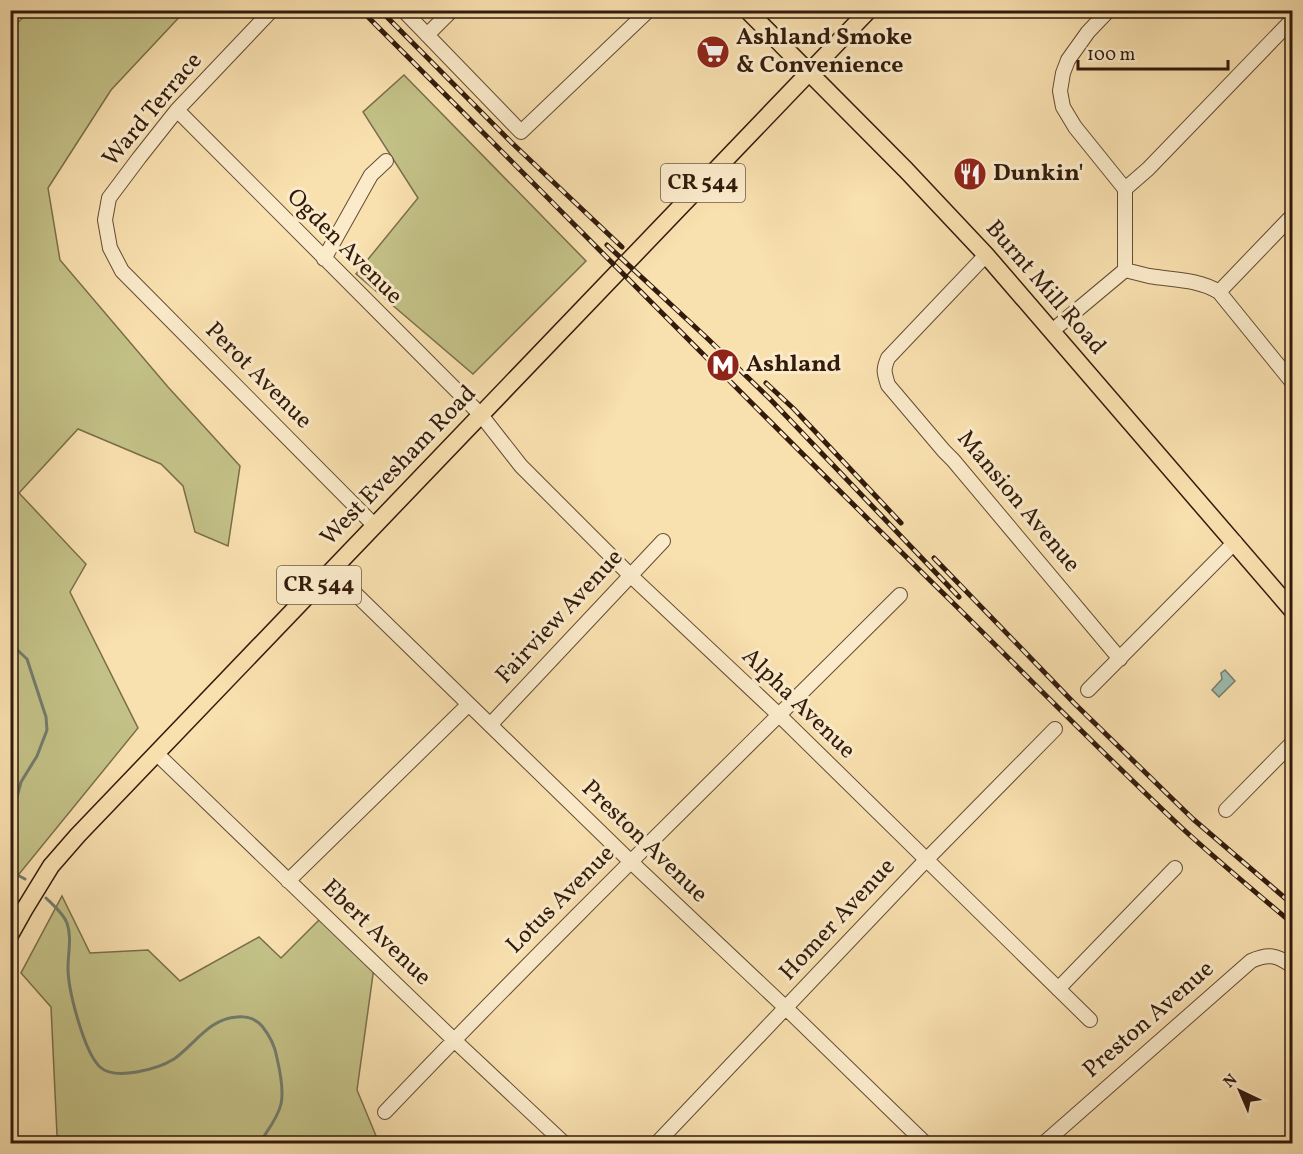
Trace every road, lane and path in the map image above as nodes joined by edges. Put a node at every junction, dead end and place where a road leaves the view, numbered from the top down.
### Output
1 (272, 10) edge
2 (403, 10) edge
3 (452, 10) edge
4 (649, 10) edge
5 (747, 10) edge
6 (869, 10) edge
7 (1109, 10) edge
8 (1293, 20) edge
9 (427, 35) junction
10 (809, 73) junction
11 (177, 110) junction
12 (386, 161) dead end
13 (1125, 189) junction
14 (1293, 216) edge
15 (113, 254) joint
16 (986, 255) junction
17 (324, 259) junction
18 (1125, 270) junction
19 (1219, 292) junction
20 (1052, 331) junction
21 (1293, 382) edge
22 (481, 415) junction
23 (375, 526) junction
24 (663, 541) dead end
25 (1235, 543) junction
26 (332, 571) junction
27 (630, 575) junction
28 (900, 595) dead end
29 (1293, 610) edge
30 (1120, 659) junction
31 (1088, 690) dead end
32 (468, 705) junction
33 (779, 715) junction
34 (490, 725) junction
35 (1055, 729) dead end
36 (1293, 743) edge
37 (157, 754) junction
38 (1226, 810) dead end
39 (927, 859) junction
40 (630, 861) junction
41 (1175, 868) dead end
42 (288, 880) junction
43 (10, 935) edge
44 (1293, 966) edge
45 (1058, 989) junction
46 (786, 1008) junction
47 (1090, 1020) dead end
48 (454, 1040) junction
49 (385, 1112) dead end
50 (565, 1143) edge
51 (656, 1143) edge
52 (926, 1143) edge
53 (1043, 1143) edge

1 - 11 street, Ward Terrace
2 - 9 street
3 - 9 street
4 - 9 street
5 - 10 main road, Burnt Mill Road
6 - 10 main road, CR 544
7 - 13 street
8 - 13 street
10 - 16 main road, Burnt Mill Road
10 - 22 main road, West Evesham Road / CR 544
11 - 15 street, Ward Terrace
11 - 17 street, Ogden Avenue
12 - 17 street
13 - 18 street
14 - 19 street
15 - 23 street, Perot Avenue
16 - 20 main road, Burnt Mill Road
16 - 30 street, Mansion Avenue
17 - 22 street, Ogden Avenue
18 - 19 street
18 - 20 street
19 - 21 street
20 - 25 main road, Burnt Mill Road
22 - 23 main road, West Evesham Road / CR 544
22 - 27 street, Alpha Avenue
23 - 26 main road, West Evesham Road / CR 544
24 - 27 street, Fairview Avenue
25 - 29 main road, Burnt Mill Road
25 - 30 street
26 - 32 street, Preston Avenue
26 - 37 main road, West Evesham Road / CR 544
27 - 33 street, Alpha Avenue
27 - 34 street, Fairview Avenue
28 - 33 street, Lotus Avenue
30 - 31 street
32 - 34 street, Preston Avenue
32 - 42 street
33 - 39 street, Alpha Avenue
33 - 40 street, Lotus Avenue
34 - 40 street, Preston Avenue
35 - 39 street, Homer Avenue
36 - 38 street
37 - 42 street, Ebert Avenue
37 - 43 main road, West Evesham Road / CR 544
39 - 45 street, Alpha Avenue
39 - 46 street, Homer Avenue
40 - 46 street, Preston Avenue
40 - 48 street, Lotus Avenue
41 - 45 street
42 - 48 street, Ebert Avenue
44 - 53 street, Preston Avenue
45 - 47 street, Alpha Avenue
46 - 51 street, Homer Avenue
46 - 52 street, Preston Avenue
48 - 49 street, Lotus Avenue
48 - 50 street, Ebert Avenue

